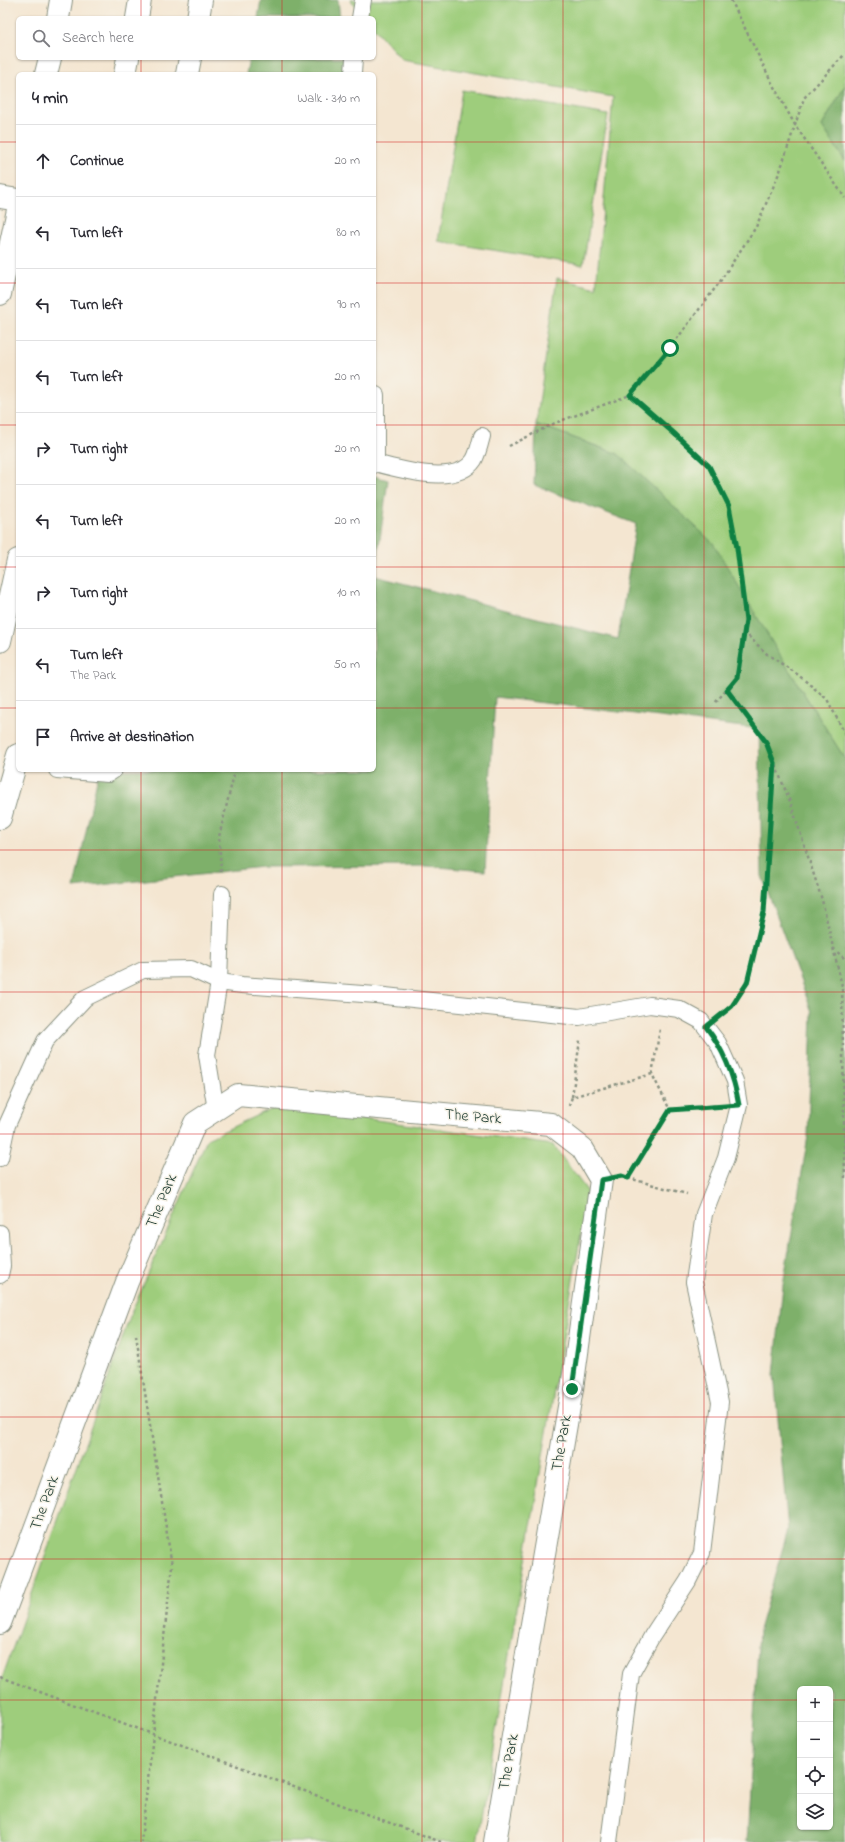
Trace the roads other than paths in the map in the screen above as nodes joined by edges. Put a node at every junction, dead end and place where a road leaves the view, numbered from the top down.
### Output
1 (62, 0) edge
2 (140, 0) edge
3 (201, 0) edge
4 (363, 0) edge
5 (58, 16) edge
6 (137, 16) edge
7 (198, 16) edge
8 (360, 16) edge
9 (50, 60) edge
10 (128, 60) edge
11 (190, 60) edge
12 (354, 60) edge
13 (46, 72) edge
14 (125, 72) edge
15 (187, 72) edge
16 (353, 72) edge
17 (0, 197) edge
18 (16, 200) edge
19 (16, 219) edge
20 (0, 294) edge
21 (376, 395) dead end
22 (482, 436) dead end
23 (376, 458) edge
24 (376, 464) edge
25 (16, 569) edge
26 (0, 641) edge
27 (16, 766) edge
28 (82, 772) edge
29 (111, 772) edge
30 (0, 818) edge
31 (222, 894) road end
32 (219, 982) junction
33 (216, 1110) junction
34 (0, 1158) edge
35 (0, 1233) edge
36 (0, 1275) edge
37 (0, 1624) edge
38 (496, 1842) edge
39 (609, 1842) edge

1 - 5 main road
2 - 6 main road
3 - 7 main road
4 - 8 lane
9 - 13 main road
10 - 14 main road
11 - 15 main road
12 - 16 lane
17 - 18 main road
19 - 20 main road
21 - 23 lane
22 - 24 lane
25 - 26 main road
27 - 30 main road
28 - 29 lane
31 - 32 lane
32 - 33 lane
32 - 34 lane
32 - 39 lane
33 - 37 main road, The Park
33 - 38 main road, The Park
35 - 36 lane

